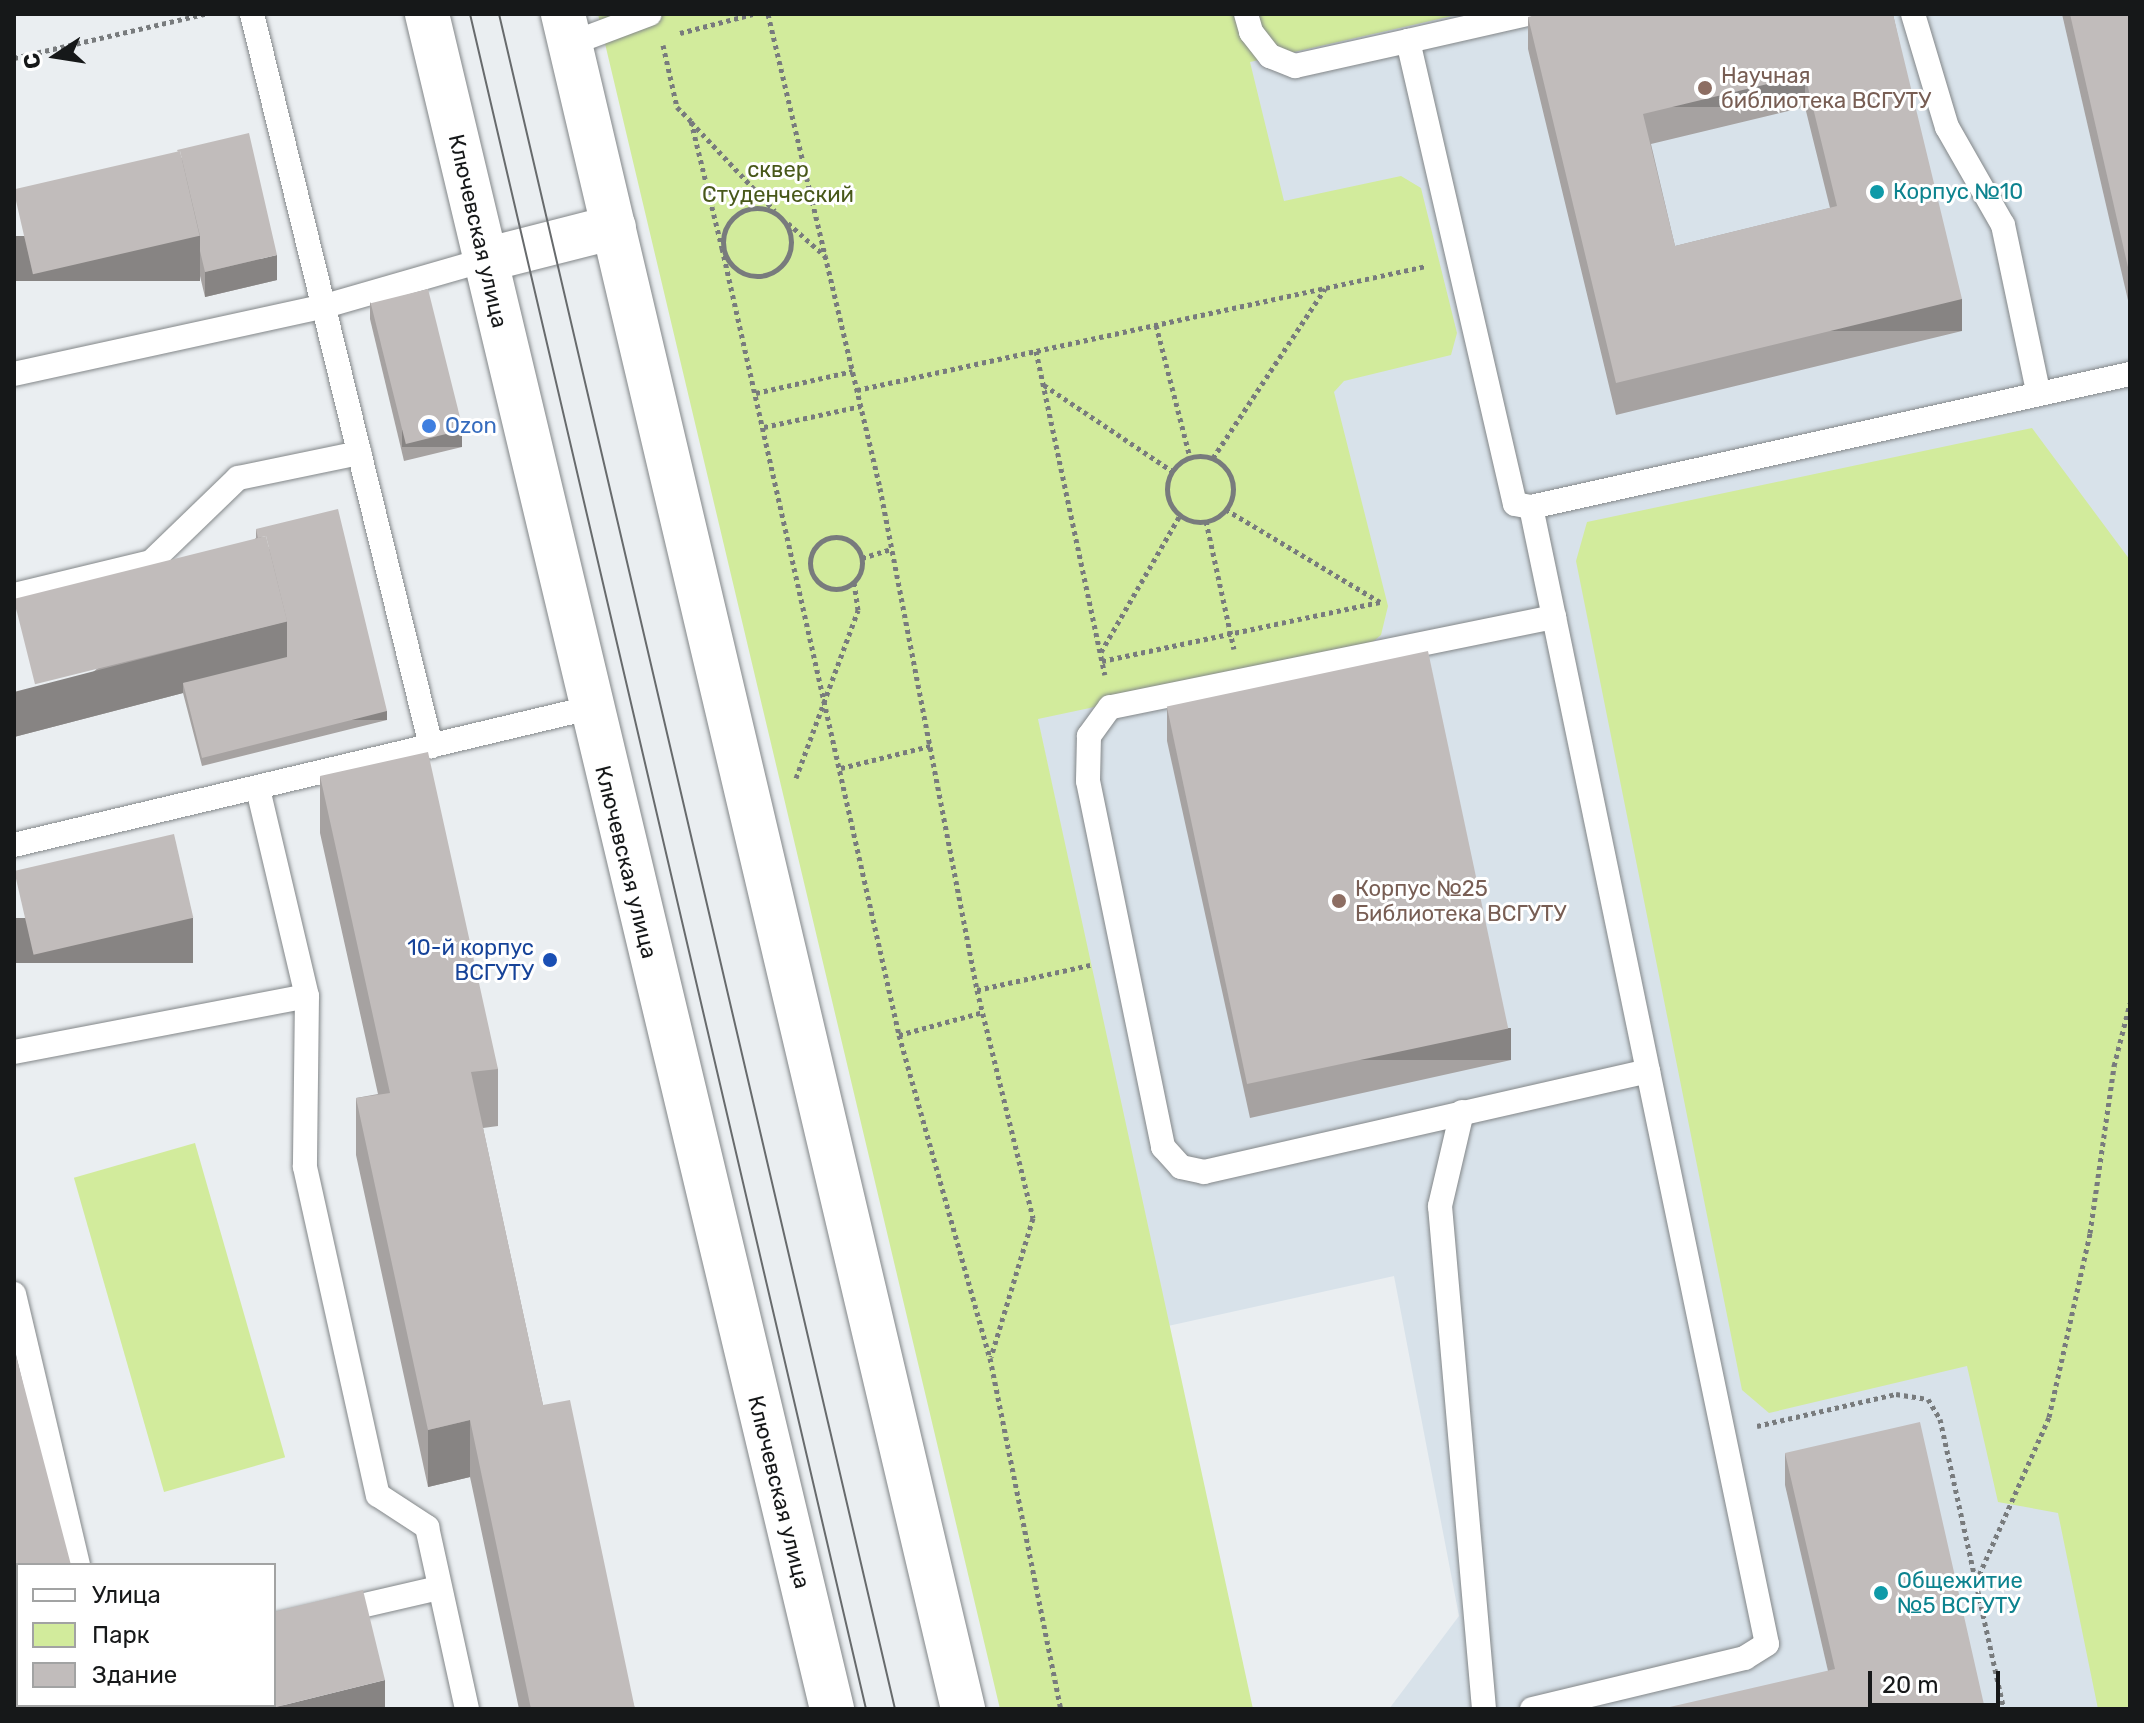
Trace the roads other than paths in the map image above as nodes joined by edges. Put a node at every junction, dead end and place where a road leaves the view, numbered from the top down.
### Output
1 (252, 14) edge
2 (427, 14) edge
3 (650, 14) edge
4 (1246, 14) edge
5 (1527, 14) edge
6 (1913, 14) edge
7 (566, 29) edge
8 (1408, 41) junction
9 (614, 227) junction
10 (485, 260) junction
11 (322, 307) junction
12 (14, 374) edge
13 (2130, 374) edge
14 (2038, 391) junction
15 (359, 453) junction
16 (1531, 507) junction
17 (14, 595) edge
18 (1554, 617) junction
19 (589, 708) junction
20 (431, 746) junction
21 (258, 789) junction
22 (14, 845) edge
23 (307, 996) junction
24 (14, 1052) edge
25 (1648, 1071) junction
26 (1462, 1112) junction
27 (14, 1294) edge
28 (78, 1563) edge
29 (438, 1588) junction
30 (276, 1626) edge
31 (467, 1709) edge
32 (832, 1709) edge
33 (963, 1709) edge
34 (1484, 1709) edge
35 (1532, 1709) edge

1 - 11 lane
2 - 10 main road, Ключевская улица
3 - 7 lane
4 - 8 lane
5 - 8 lane
6 - 14 lane
7 - 9 main road
8 - 16 lane
9 - 10 main road
9 - 33 main road
10 - 11 lane
10 - 19 main road, Ключевская улица
11 - 12 lane
11 - 15 lane
13 - 14 lane
14 - 16 lane
15 - 17 lane
15 - 20 lane
16 - 18 lane
18 - 25 lane
18 - 26 lane
19 - 20 lane
19 - 32 main road, Ключевская улица
20 - 21 lane
21 - 22 lane
21 - 23 lane
23 - 24 lane
23 - 29 lane
25 - 26 lane
25 - 35 lane
26 - 34 lane
27 - 28 lane
29 - 30 lane
29 - 31 lane

